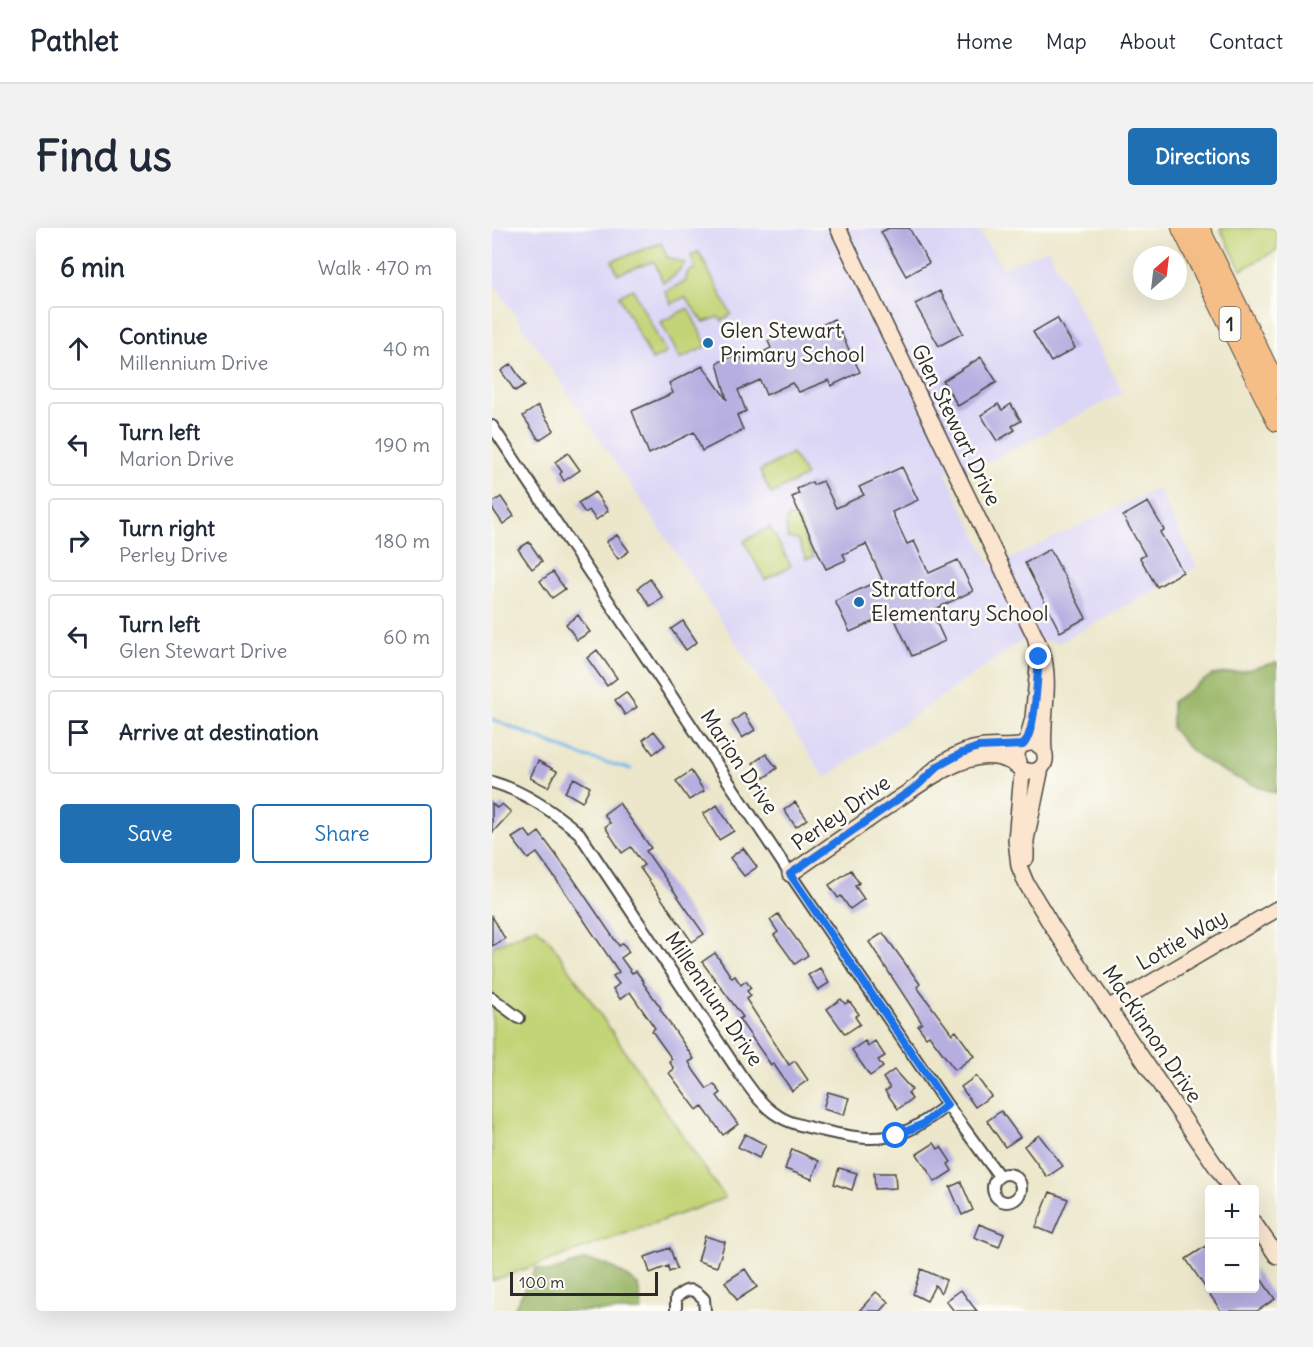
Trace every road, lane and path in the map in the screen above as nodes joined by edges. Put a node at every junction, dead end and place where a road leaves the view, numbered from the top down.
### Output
1 (838, 228) edge
2 (1182, 228) edge
3 (1199, 228) edge
4 (1277, 388) edge
5 (1277, 421) edge
6 (492, 426) edge
7 (1036, 640) junction
8 (1023, 745) junction
9 (1044, 751) junction
10 (1041, 768) junction
11 (1020, 769) junction
12 (492, 782) edge
13 (917, 786) junction
14 (790, 874) junction
15 (1038, 901) junction
16 (1277, 909) edge
17 (492, 998) edge
18 (1108, 1008) junction
19 (519, 1018) dead end
20 (947, 1105) junction
21 (999, 1176) dead end
22 (1229, 1185) edge
23 (1259, 1230) edge
24 (1277, 1257) edge
25 (676, 1311) edge
26 (705, 1311) edge

1 - 7 street, Glen Stewart Drive
2 - 5 highway, 1
3 - 4 highway, 1
6 - 14 street, Marion Drive
7 - 8 street, Glen Stewart Drive
7 - 9 street, Glen Stewart Drive
8 - 9 street
8 - 11 street
8 - 13 street, Perley Drive
9 - 10 street
10 - 11 street
10 - 15 street, MacKinnon Drive
11 - 13 street, Perley Drive
11 - 15 street, MacKinnon Drive
12 - 20 street, Millennium Drive
13 - 14 street, Perley Drive
14 - 20 street, Marion Drive
15 - 18 street, MacKinnon Drive
16 - 18 street, Lottie Way
17 - 19 street
18 - 22 street, MacKinnon Drive
20 - 21 street, Marion Drive
23 - 24 street
25 - 26 street

